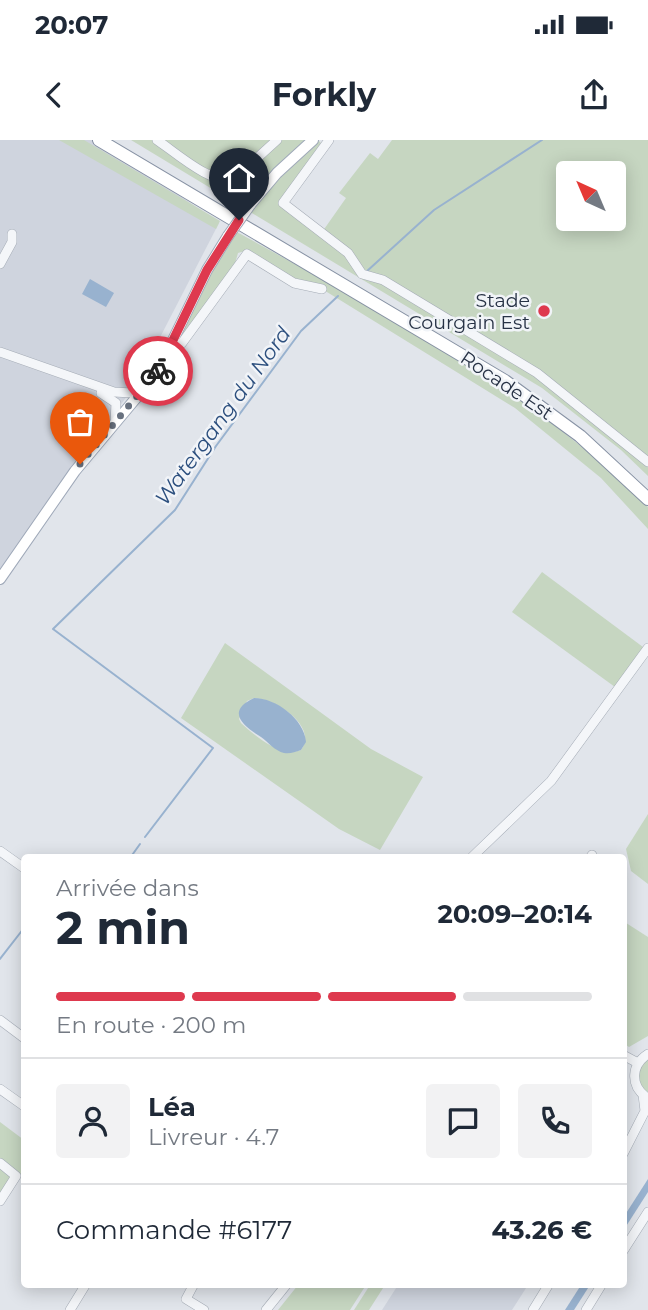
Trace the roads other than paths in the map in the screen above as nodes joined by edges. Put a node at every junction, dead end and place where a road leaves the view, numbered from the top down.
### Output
1 (93, 140) edge
2 (99, 140) edge
3 (115, 140) edge
4 (158, 140) edge
5 (277, 140) edge
6 (313, 140) edge
7 (329, 140) edge
8 (125, 155) junction
9 (12, 234) dead end
10 (0, 264) edge
11 (323, 289) dead end
12 (172, 347) junction
13 (0, 352) edge
14 (0, 359) edge
15 (147, 386) junction
16 (113, 395) junction
17 (130, 405) junction
18 (114, 425) junction
19 (648, 462) edge
20 (648, 487) edge
21 (648, 499) edge
22 (0, 579) edge
23 (648, 648) edge
24 (0, 850) edge
25 (475, 854) edge
26 (21, 867) edge
27 (0, 1020) edge
28 (21, 1036) edge
29 (648, 1054) edge
30 (627, 1057) edge
31 (638, 1063) junction
32 (0, 1089) edge
33 (645, 1097) edge
34 (21, 1104) edge
35 (627, 1146) edge
36 (0, 1163) edge
37 (0, 1201) edge
38 (648, 1212) edge
39 (627, 1245) edge
40 (84, 1288) edge
41 (191, 1288) edge
42 (284, 1288) edge
43 (547, 1288) edge
44 (600, 1288) edge
45 (187, 1307) edge
46 (70, 1310) edge
47 (205, 1310) edge
48 (267, 1310) edge
49 (533, 1310) edge
50 (587, 1310) edge

1 - 8 highway
2 - 8 highway, Rocade Est
3 - 20 highway, Rocade Est
4 - 5 street
6 - 12 main road, bridge
7 - 19 street
8 - 21 highway, Rocade Est
9 - 10 street
11 - 12 street
12 - 15 main road
13 - 16 street
14 - 16 street
15 - 16 street
15 - 17 main road
16 - 17 street
16 - 18 street
17 - 18 main road
18 - 22 main road
23 - 25 street
24 - 26 street
27 - 28 street
29 - 31 street
30 - 31 street
31 - 33 street
32 - 34 street
33 - 35 street
36 - 37 street
38 - 39 street
40 - 46 street
41 - 45 street
42 - 48 street
43 - 49 street
44 - 50 street
45 - 47 street

